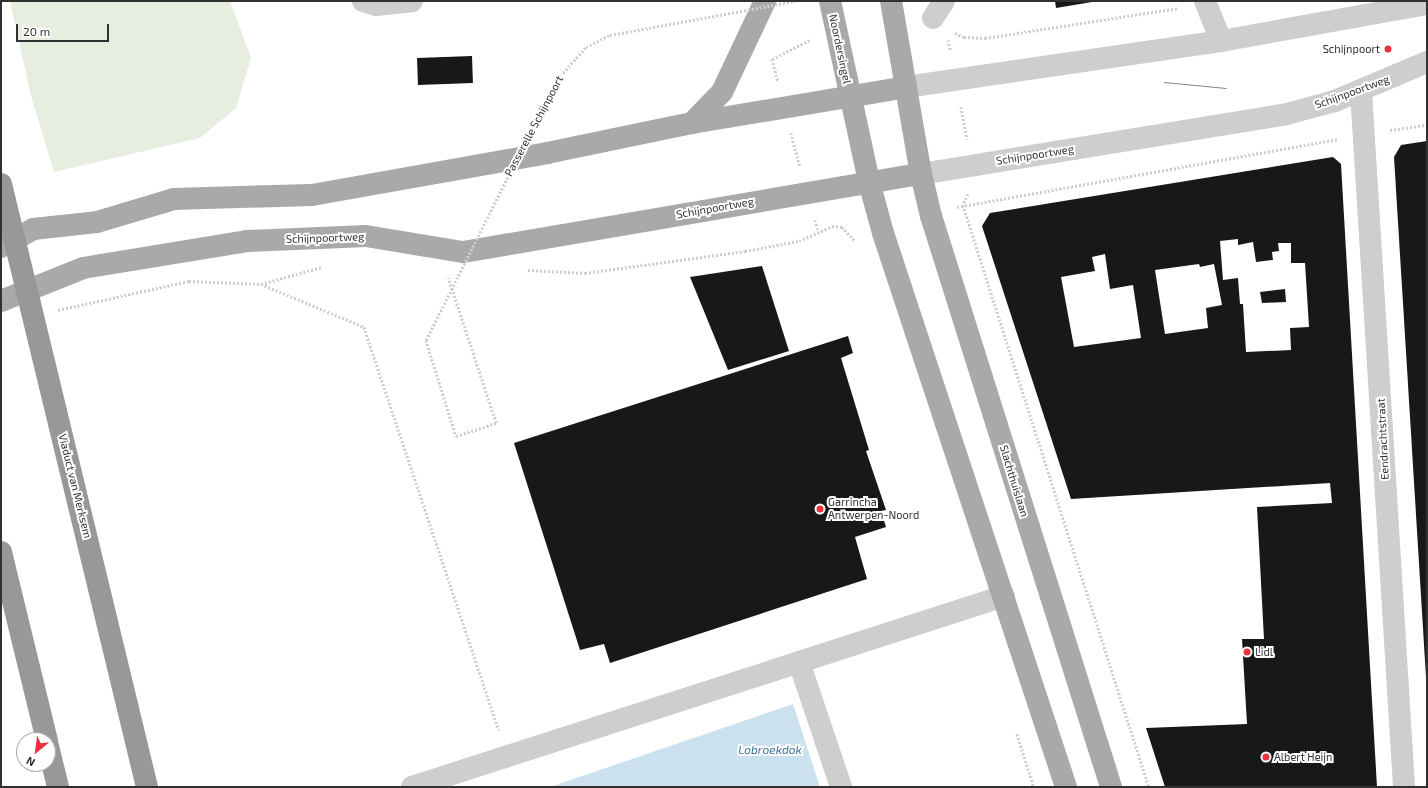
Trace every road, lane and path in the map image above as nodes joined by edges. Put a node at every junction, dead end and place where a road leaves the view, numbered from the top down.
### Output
1 (363, 1) edge
2 (412, 1) edge
3 (765, 1) edge
4 (796, 1) edge
5 (830, 1) edge
6 (891, 1) edge
7 (1206, 2) edge
8 (1427, 4) edge
9 (952, 32) dead end
10 (948, 36) dead end
11 (1221, 41) junction
12 (772, 59) dead end
13 (1427, 62) edge
14 (956, 79) junction
15 (906, 87) junction
16 (1360, 91) junction
17 (850, 97) junction
18 (784, 108) junction
19 (692, 123) junction
20 (1427, 125) edge
21 (1365, 134) junction
22 (972, 165) junction
23 (921, 174) junction
24 (869, 182) junction
25 (1, 184) edge
26 (807, 192) junction
27 (964, 205) junction
28 (856, 241) dead end
29 (1, 247) edge
30 (447, 273) dead end
31 (1, 301) edge
32 (53, 310) dead end
33 (1, 552) edge
34 (1004, 596) junction
35 (799, 662) junction
36 (45, 732) edge
37 (501, 736) dead end
38 (54, 772) edge
39 (58, 787) edge
40 (147, 787) edge
41 (412, 787) edge
42 (840, 787) edge
43 (1066, 787) edge
44 (1111, 787) edge
45 (1149, 787) edge
46 (1404, 787) edge

1 - 2 street
3 - 19 main road
4 - 30 path, Passerelle Schijnpoort, bridge
5 - 17 main road, Noordersingel
6 - 15 main road
7 - 9 path
7 - 11 street
8 - 11 street
10 - 14 path
11 - 14 street
12 - 18 path
13 - 16 street, Schijnpoortweg
14 - 15 street
14 - 22 path
15 - 17 main road
15 - 23 main road, Slachthuislaan
16 - 21 street, Eendrachtstraat
16 - 22 street, Schijnpoortweg
17 - 18 main road
17 - 24 main road, Noordersingel
18 - 19 main road
18 - 26 path
19 - 29 main road
20 - 21 path
21 - 27 path
21 - 46 street, Eendrachtstraat
22 - 23 street, Schijnpoortweg
22 - 27 path
23 - 24 main road, Schijnpoortweg
23 - 44 main road, Slachthuislaan
24 - 26 main road, Schijnpoortweg
24 - 34 main road
25 - 40 highway, Viaduct van Merksem, bridge
26 - 28 path
26 - 31 main road, Schijnpoortweg
27 - 45 path
32 - 37 path
33 - 36 highway
34 - 35 street
34 - 43 main road
35 - 41 street
35 - 42 street
38 - 39 highway

